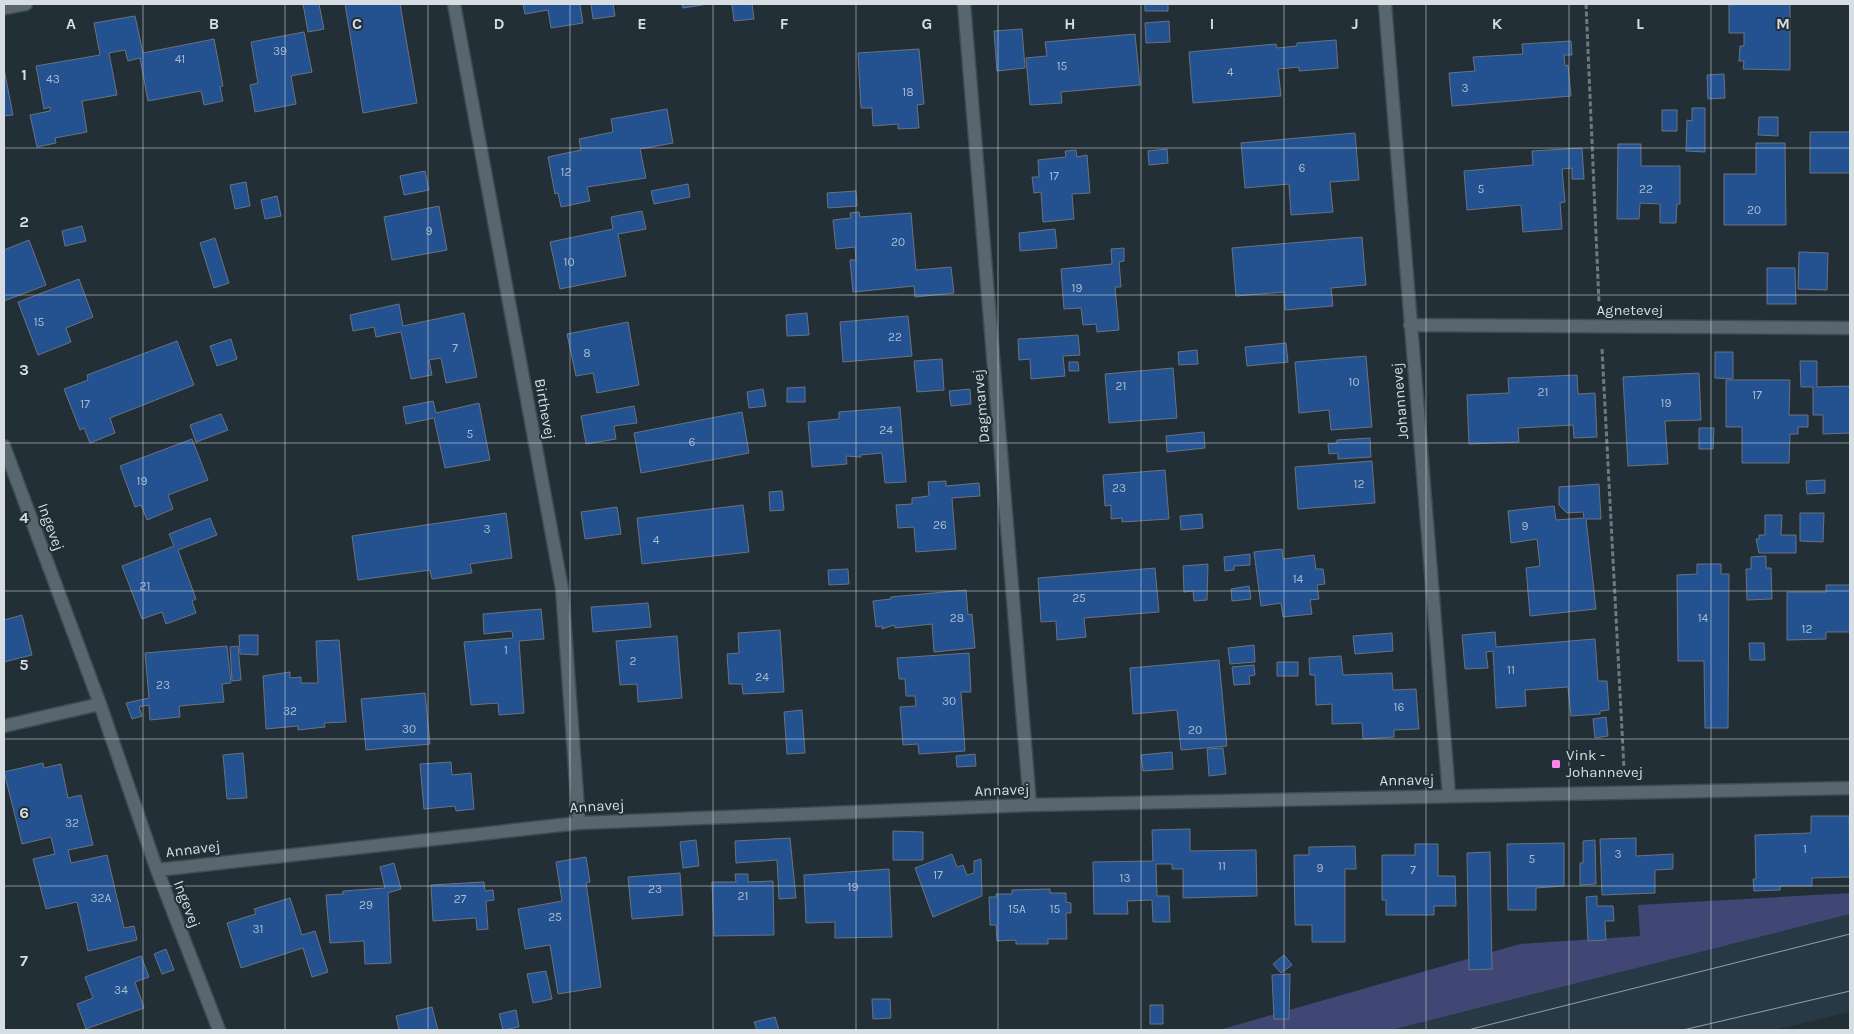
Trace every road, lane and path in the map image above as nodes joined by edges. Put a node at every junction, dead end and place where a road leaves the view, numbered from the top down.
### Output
1 (26, 4) edge
2 (454, 4) edge
3 (964, 4) edge
4 (1385, 4) edge
5 (1586, 4) edge
6 (4, 8) edge
7 (1410, 325) junction
8 (1600, 326) junction
9 (1850, 328) edge
10 (4, 446) edge
11 (100, 704) junction
12 (4, 726) edge
13 (1850, 788) edge
14 (1625, 792) junction
15 (1449, 795) junction
16 (1030, 806) junction
17 (578, 823) junction
18 (157, 870) junction
19 (218, 1030) edge

1 - 6 street
2 - 17 street, Birthevej
3 - 16 street, Dagmarvej
4 - 7 street, Johannevej
5 - 8 path
7 - 8 street, Agnetevej
7 - 15 street, Johannevej
8 - 9 street, Agnetevej
8 - 14 path
10 - 11 street, Ingevej
11 - 12 street
11 - 18 street, Ingevej
13 - 14 street, Annavej
14 - 15 street, Annavej
15 - 16 street, Annavej
16 - 17 street, Annavej
17 - 18 street, Annavej
18 - 19 street, Ingevej

